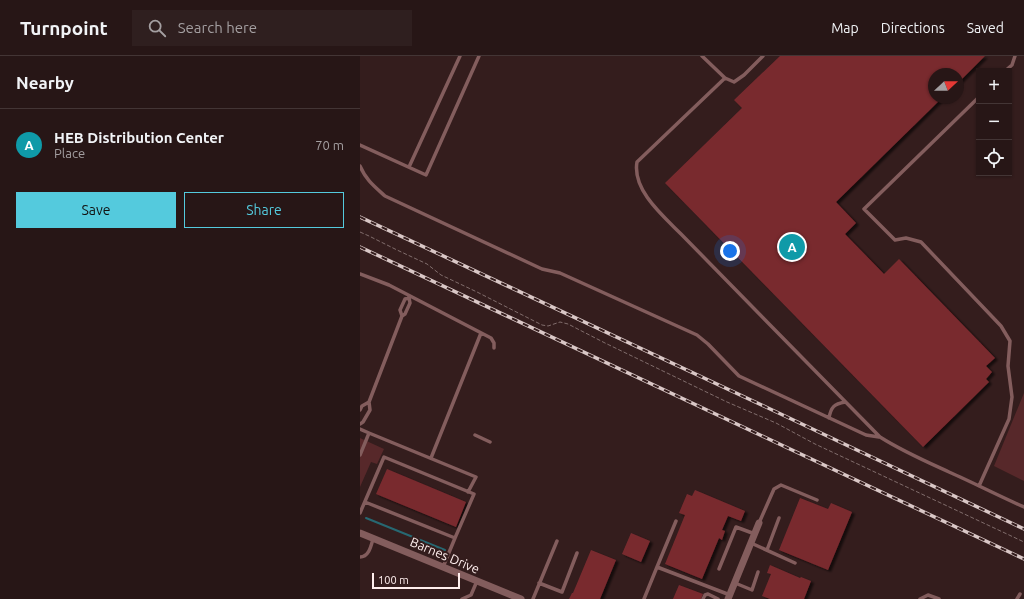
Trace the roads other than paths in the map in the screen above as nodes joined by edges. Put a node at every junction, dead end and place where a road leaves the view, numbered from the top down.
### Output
1 (460, 56) edge
2 (479, 56) edge
3 (702, 56) edge
4 (763, 56) edge
5 (1009, 56) edge
6 (1014, 58) edge
7 (1008, 68) edge
8 (725, 78) junction
9 (976, 100) edge
10 (360, 145) edge
11 (360, 166) edge
12 (409, 168) junction
13 (360, 274) edge
14 (409, 297) junction
15 (481, 333) junction
16 (494, 348) dead end
17 (369, 402) junction
18 (844, 402) junction
19 (360, 410) edge
20 (829, 418) junction
21 (360, 424) edge
22 (360, 430) edge
23 (369, 433) junction
24 (475, 435) dead end
25 (880, 438) junction
26 (490, 442) dead end
27 (360, 455) edge
28 (431, 458) junction
29 (979, 486) junction
30 (468, 492) junction
31 (817, 500) dead end
32 (365, 502) junction
33 (1024, 507) edge
34 (360, 513) edge
35 (779, 518) dead end
36 (676, 521) dead end
37 (759, 523) joint
38 (360, 533) edge
39 (754, 534) junction
40 (374, 538) junction
41 (455, 538) junction
42 (557, 541) dead end
43 (751, 542) junction
44 (767, 550) junction
45 (577, 554) dead end
46 (360, 557) edge
47 (795, 563) dead end
48 (442, 567) junction
49 (657, 567) junction
50 (719, 569) dead end
51 (758, 572) dead end
52 (477, 581) junction
53 (539, 583) junction
54 (735, 583) junction
55 (1020, 594) dead end
56 (729, 597) edge
57 (462, 599) edge
58 (521, 599) edge
59 (533, 599) edge
60 (644, 599) edge
61 (703, 599) edge
62 (718, 599) edge
63 (920, 599) edge
64 (939, 599) edge
65 (1017, 599) edge

1 - 12 lane
2 - 12 lane
3 - 8 lane
4 - 8 lane
5 - 6 lane
6 - 7 lane
8 - 18 lane
9 - 29 lane
10 - 12 lane
11 - 20 lane
13 - 14 lane
14 - 15 lane
14 - 17 lane
15 - 16 lane
15 - 28 lane
17 - 19 lane
17 - 21 lane
18 - 20 lane
18 - 25 lane
20 - 25 lane
22 - 23 lane
23 - 27 lane
23 - 28 lane
24 - 26 lane
25 - 29 lane
28 - 30 lane
29 - 33 lane
30 - 32 lane
30 - 41 lane
31 - 37 lane
32 - 34 lane
32 - 41 lane
35 - 44 lane
36 - 49 lane
37 - 39 street
38 - 40 street, Barnes Drive
39 - 43 street
39 - 50 lane
40 - 46 lane
40 - 48 street, Barnes Drive
41 - 48 lane
42 - 53 lane
43 - 44 lane
43 - 54 street
44 - 47 lane
45 - 53 lane
48 - 52 street, Barnes Drive
49 - 56 lane
49 - 60 lane
51 - 54 lane
52 - 57 lane
52 - 58 street, Barnes Drive
53 - 59 lane
54 - 56 street
55 - 65 lane
61 - 62 lane
63 - 64 lane

